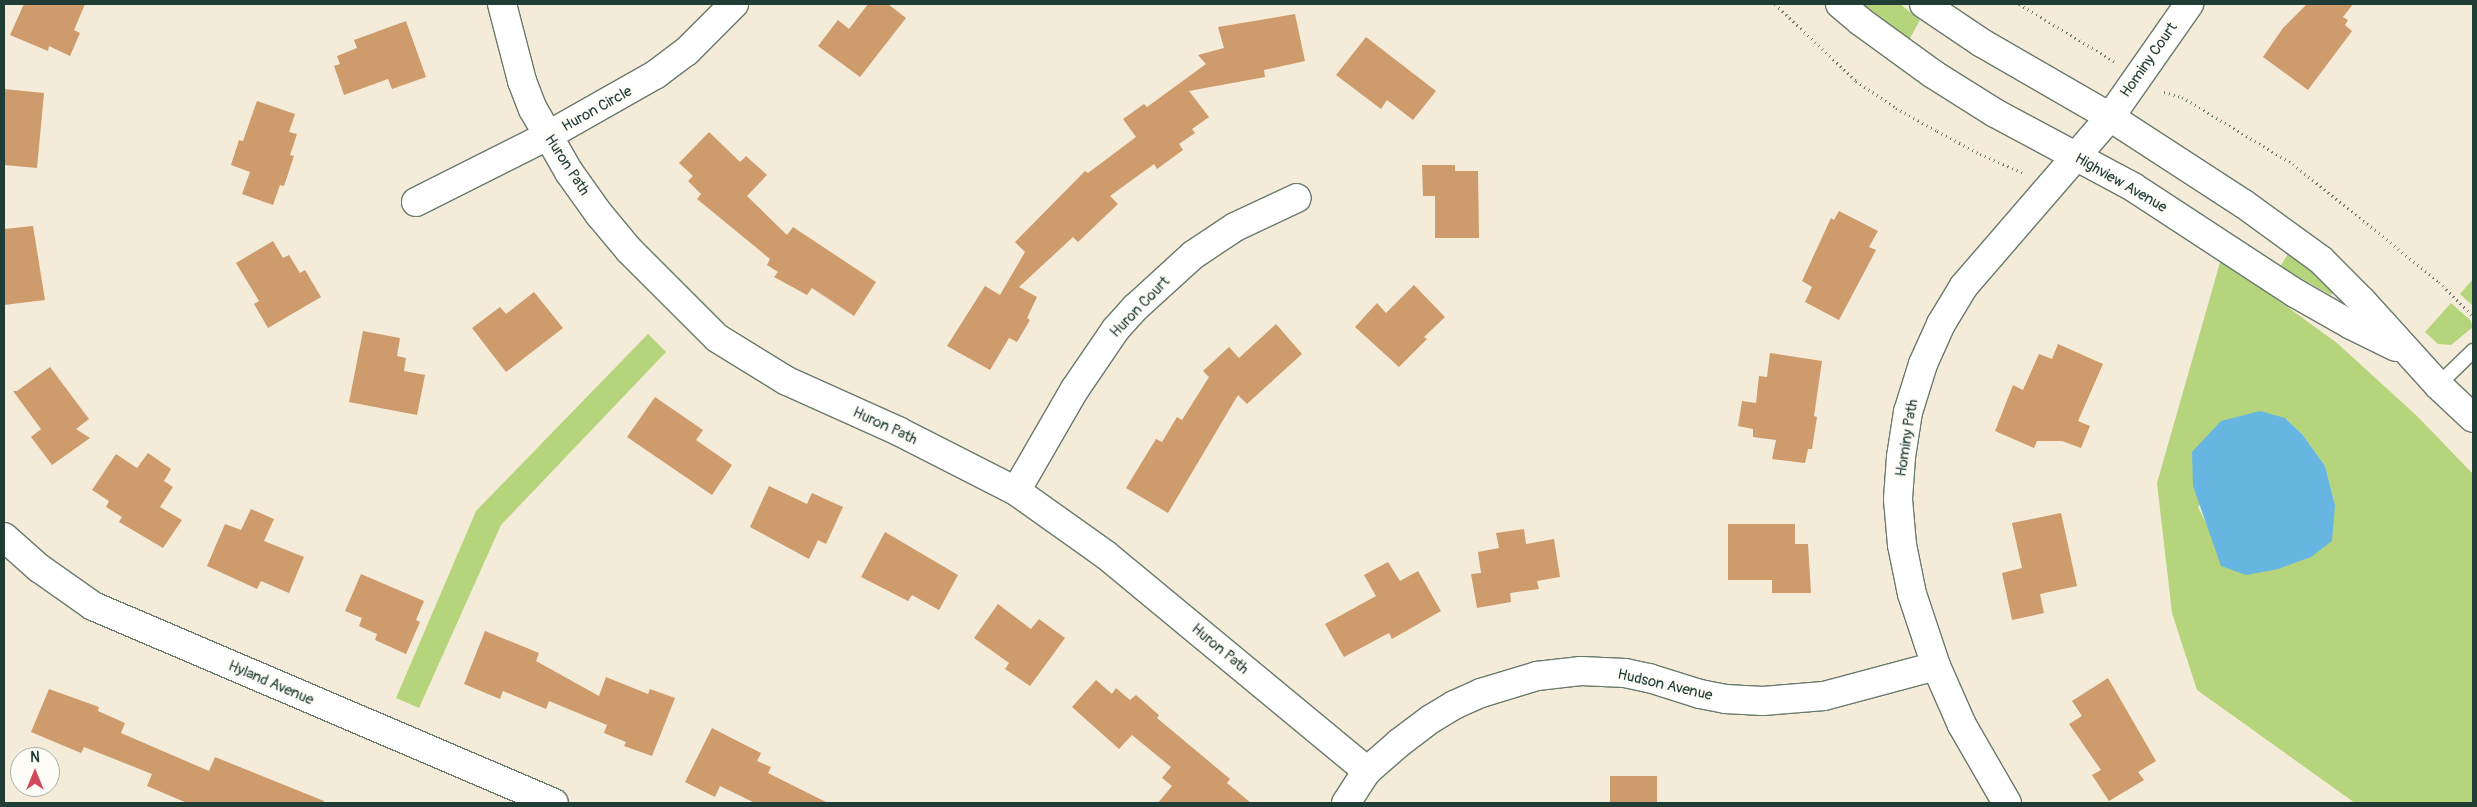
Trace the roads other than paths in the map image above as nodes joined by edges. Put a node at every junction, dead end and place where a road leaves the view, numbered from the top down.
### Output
1 (502, 4) edge
2 (734, 4) edge
3 (1840, 4) edge
4 (1924, 4) edge
5 (2189, 4) edge
6 (2110, 117) junction
7 (547, 136) junction
8 (2076, 156) junction
9 (1297, 198) dead end
10 (416, 202) dead end
11 (2473, 351) edge
12 (2408, 353) junction
13 (2438, 385) junction
14 (2472, 413) edge
15 (1016, 491) junction
16 (4, 537) edge
17 (1936, 666) junction
18 (1367, 771) junction
19 (554, 803) edge
20 (1346, 803) edge
21 (2007, 803) edge

1 - 7 street, Huron Path
2 - 7 street, Huron Circle
3 - 8 street, Highview Avenue
4 - 6 street, Highview Avenue
5 - 6 street, Hominy Court
6 - 8 street, Hominy Path
6 - 12 street, Highview Avenue
7 - 10 street, Huron Circle
7 - 15 street, Huron Path
8 - 12 street, Highview Avenue
8 - 17 street, Hominy Path
9 - 15 street, Huron Court
11 - 13 lane
12 - 13 street, Highview Avenue
13 - 14 street, Highview Avenue
15 - 18 street, Huron Path
16 - 19 street, Hyland Avenue
17 - 18 street, Hudson Avenue
17 - 21 street, Hominy Path
18 - 20 street, Hudson Avenue

